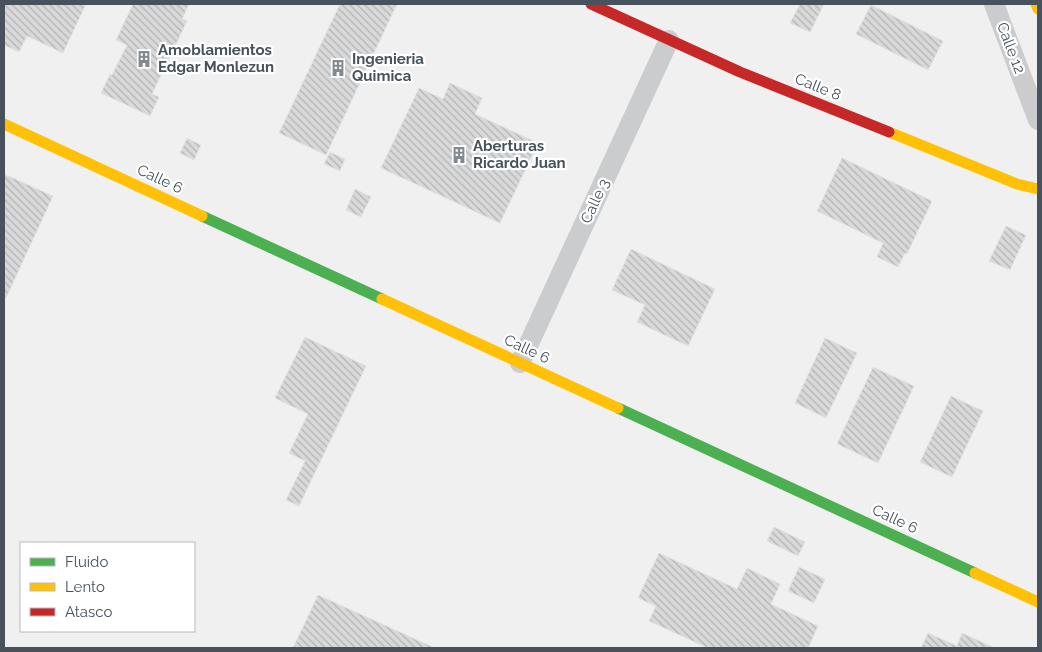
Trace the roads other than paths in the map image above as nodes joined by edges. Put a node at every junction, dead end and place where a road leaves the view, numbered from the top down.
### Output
1 (591, 4) edge
2 (994, 4) edge
3 (1036, 4) edge
4 (1038, 10) edge
5 (669, 40) junction
6 (1038, 120) edge
7 (4, 124) edge
8 (1038, 189) edge
9 (520, 363) junction
10 (1038, 602) edge

1 - 5 street, Calle 8
2 - 6 street, Calle 12
3 - 4 street
5 - 8 street, Calle 8
5 - 9 street, Calle 3
7 - 9 street, Calle 6
9 - 10 street, Calle 6

